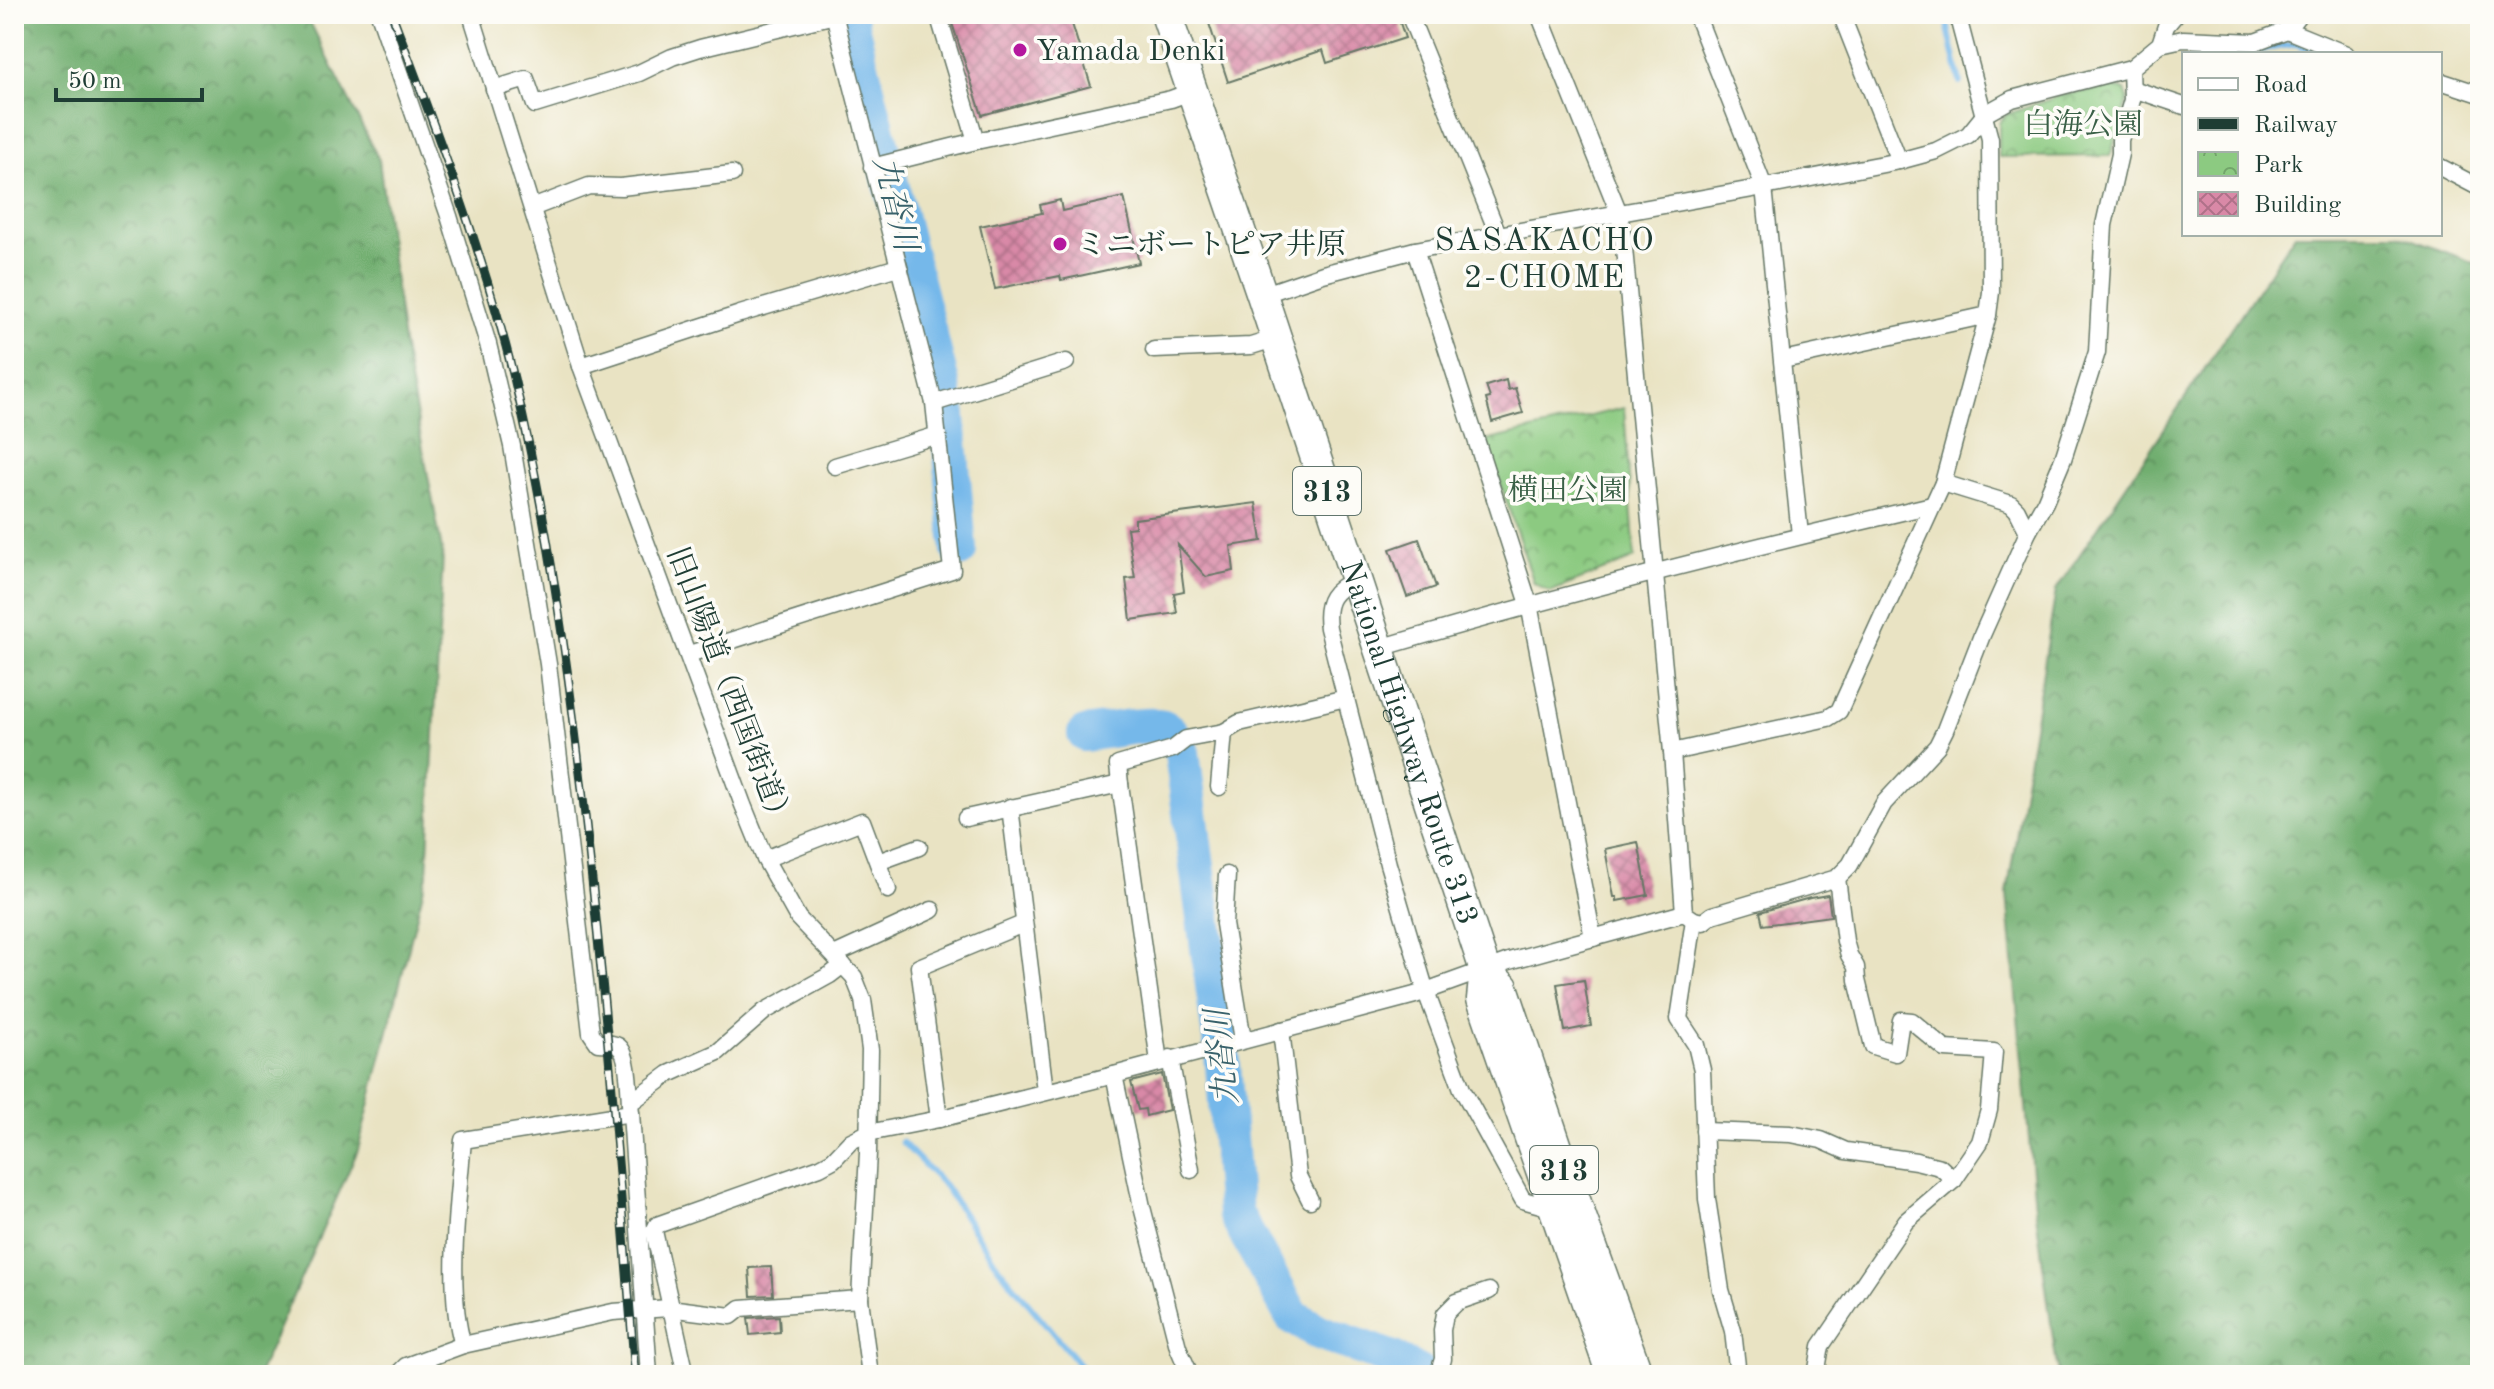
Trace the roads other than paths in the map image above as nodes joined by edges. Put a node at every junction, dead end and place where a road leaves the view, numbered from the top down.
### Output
1 (379, 14) edge
2 (471, 14) edge
3 (938, 14) edge
4 (1166, 14) edge
5 (1409, 14) edge
6 (1539, 14) edge
7 (1696, 14) edge
8 (1841, 14) edge
9 (1957, 14) edge
10 (2176, 14) edge
11 (2299, 14) edge
12 (834, 15) edge
13 (2287, 30) junction
14 (2160, 44) junction
15 (2341, 52) edge
16 (2131, 68) junction
17 (2442, 82) edge
18 (494, 89) junction
19 (2133, 89) junction
20 (1193, 91) junction
21 (2480, 94) edge
22 (2182, 105) edge
23 (1985, 114) junction
24 (976, 141) junction
25 (1899, 161) junction
26 (882, 164) junction
27 (2442, 168) edge
28 (732, 174) dead end
29 (1764, 187) junction
30 (2480, 188) edge
31 (532, 208) junction
32 (1619, 213) junction
33 (1498, 234) junction
34 (1415, 250) junction
35 (898, 267) junction
36 (1262, 295) junction
37 (1988, 315) junction
38 (1277, 338) junction
39 (1154, 350) dead end
40 (1783, 360) junction
41 (1066, 362) dead end
42 (581, 366) junction
43 (934, 403) junction
44 (938, 435) junction
45 (835, 466) dead end
46 (1943, 483) junction
47 (1932, 505) junction
48 (2028, 532) junction
49 (1800, 535) junction
50 (1654, 574) junction
51 (1357, 578) junction
52 (1529, 604) junction
53 (1380, 648) junction
54 (689, 654) junction
55 (1346, 698) junction
56 (1224, 732) junction
57 (1672, 752) junction
58 (1120, 784) junction
59 (1219, 787) dead end
60 (1010, 807) junction
61 (966, 818) dead end
62 (919, 847) dead end
63 (765, 859) junction
64 (878, 862) junction
65 (1227, 875) dead end
66 (1837, 878) junction
67 (888, 890) dead end
68 (932, 910) dead end
69 (1689, 916) junction
70 (1023, 924) junction
71 (1593, 938) junction
72 (839, 960) junction
73 (1485, 970) junction
74 (1426, 992) junction
75 (1281, 1030) junction
76 (1228, 1044) junction
77 (1165, 1060) junction
78 (1114, 1075) junction
79 (1045, 1091) junction
80 (630, 1108) junction
81 (939, 1119) junction
82 (1704, 1131) junction
83 (868, 1133) junction
84 (1191, 1170) dead end
85 (1954, 1180) junction
86 (1310, 1200) dead end
87 (1555, 1209) junction
88 (1489, 1291) dead end
89 (860, 1299) junction
90 (644, 1308) junction
91 (669, 1308) junction
92 (463, 1345) junction
93 (397, 1375) edge
94 (649, 1375) edge
95 (686, 1375) edge
96 (870, 1375) edge
97 (1190, 1375) edge
98 (1438, 1375) edge
99 (1612, 1375) edge
100 (1638, 1375) edge
101 (1738, 1375) edge
102 (1816, 1375) edge

1 - 80 street
2 - 18 street, 旧山陽道（西国街道）
3 - 24 street
4 - 20 highway, National Highway Route 313 / 313
5 - 33 street
6 - 32 street
7 - 29 street
8 - 25 street
9 - 23 street
10 - 14 street
11 - 13 street
12 - 18 street
12 - 26 street
13 - 14 street
13 - 15 street
14 - 16 street
16 - 19 street
16 - 23 street
17 - 21 street
18 - 31 street, 旧山陽道（西国街道）
19 - 22 street
19 - 48 street
20 - 24 street
20 - 36 highway, National Highway Route 313 / 313
23 - 25 street
23 - 37 street
24 - 26 street
25 - 29 street
26 - 35 street
27 - 30 street
28 - 31 street
29 - 32 street
29 - 40 street
31 - 42 street, 旧山陽道（西国街道）
32 - 33 street
32 - 50 street
33 - 34 street
34 - 36 street
34 - 52 street
35 - 42 street
35 - 43 street
36 - 38 highway, National Highway Route 313 / 313
37 - 40 street
37 - 46 street
38 - 39 street
38 - 51 highway, National Highway Route 313 / 313
40 - 49 street
41 - 43 street
42 - 54 street, 旧山陽道（西国街道）
43 - 44 street
44 - 45 street
44 - 54 street
46 - 47 street
46 - 48 street
47 - 49 street
47 - 57 street
48 - 66 street
49 - 50 street
50 - 52 street
50 - 57 street
51 - 53 highway, National Highway Route 313 / 313
51 - 55 street
52 - 53 street
52 - 71 street
53 - 73 highway, National Highway Route 313 / 313
54 - 63 street, 旧山陽道（西国街道）
55 - 56 street
55 - 74 street
56 - 58 street
56 - 59 street
57 - 69 street
58 - 60 street
58 - 77 street
60 - 61 street
60 - 70 street
62 - 64 street
63 - 64 street
63 - 72 street, 旧山陽道（西国街道）
64 - 67 street
65 - 76 street
66 - 69 street
66 - 85 street
68 - 72 street
69 - 71 street
69 - 82 street
70 - 79 street
70 - 81 street
71 - 73 street
72 - 80 street
72 - 83 street, 旧山陽道（西国街道）
73 - 74 street
73 - 87 highway, National Highway Route 313 / 313
73 - 100 highway, National Highway Route 313 / 313
74 - 75 street
74 - 87 street
75 - 76 street
75 - 86 street
76 - 77 street
77 - 78 street
77 - 84 street
78 - 79 street
78 - 97 street
79 - 81 street
80 - 90 street
80 - 92 street
81 - 83 street
82 - 85 street
82 - 101 street
83 - 89 street, 旧山陽道（西国街道）
83 - 91 street
85 - 102 street
87 - 99 highway, National Highway Route 313 / 313
88 - 98 street
89 - 91 street
89 - 96 street, 旧山陽道（西国街道）
90 - 91 street
90 - 92 street
90 - 94 street
91 - 95 street
92 - 93 street

